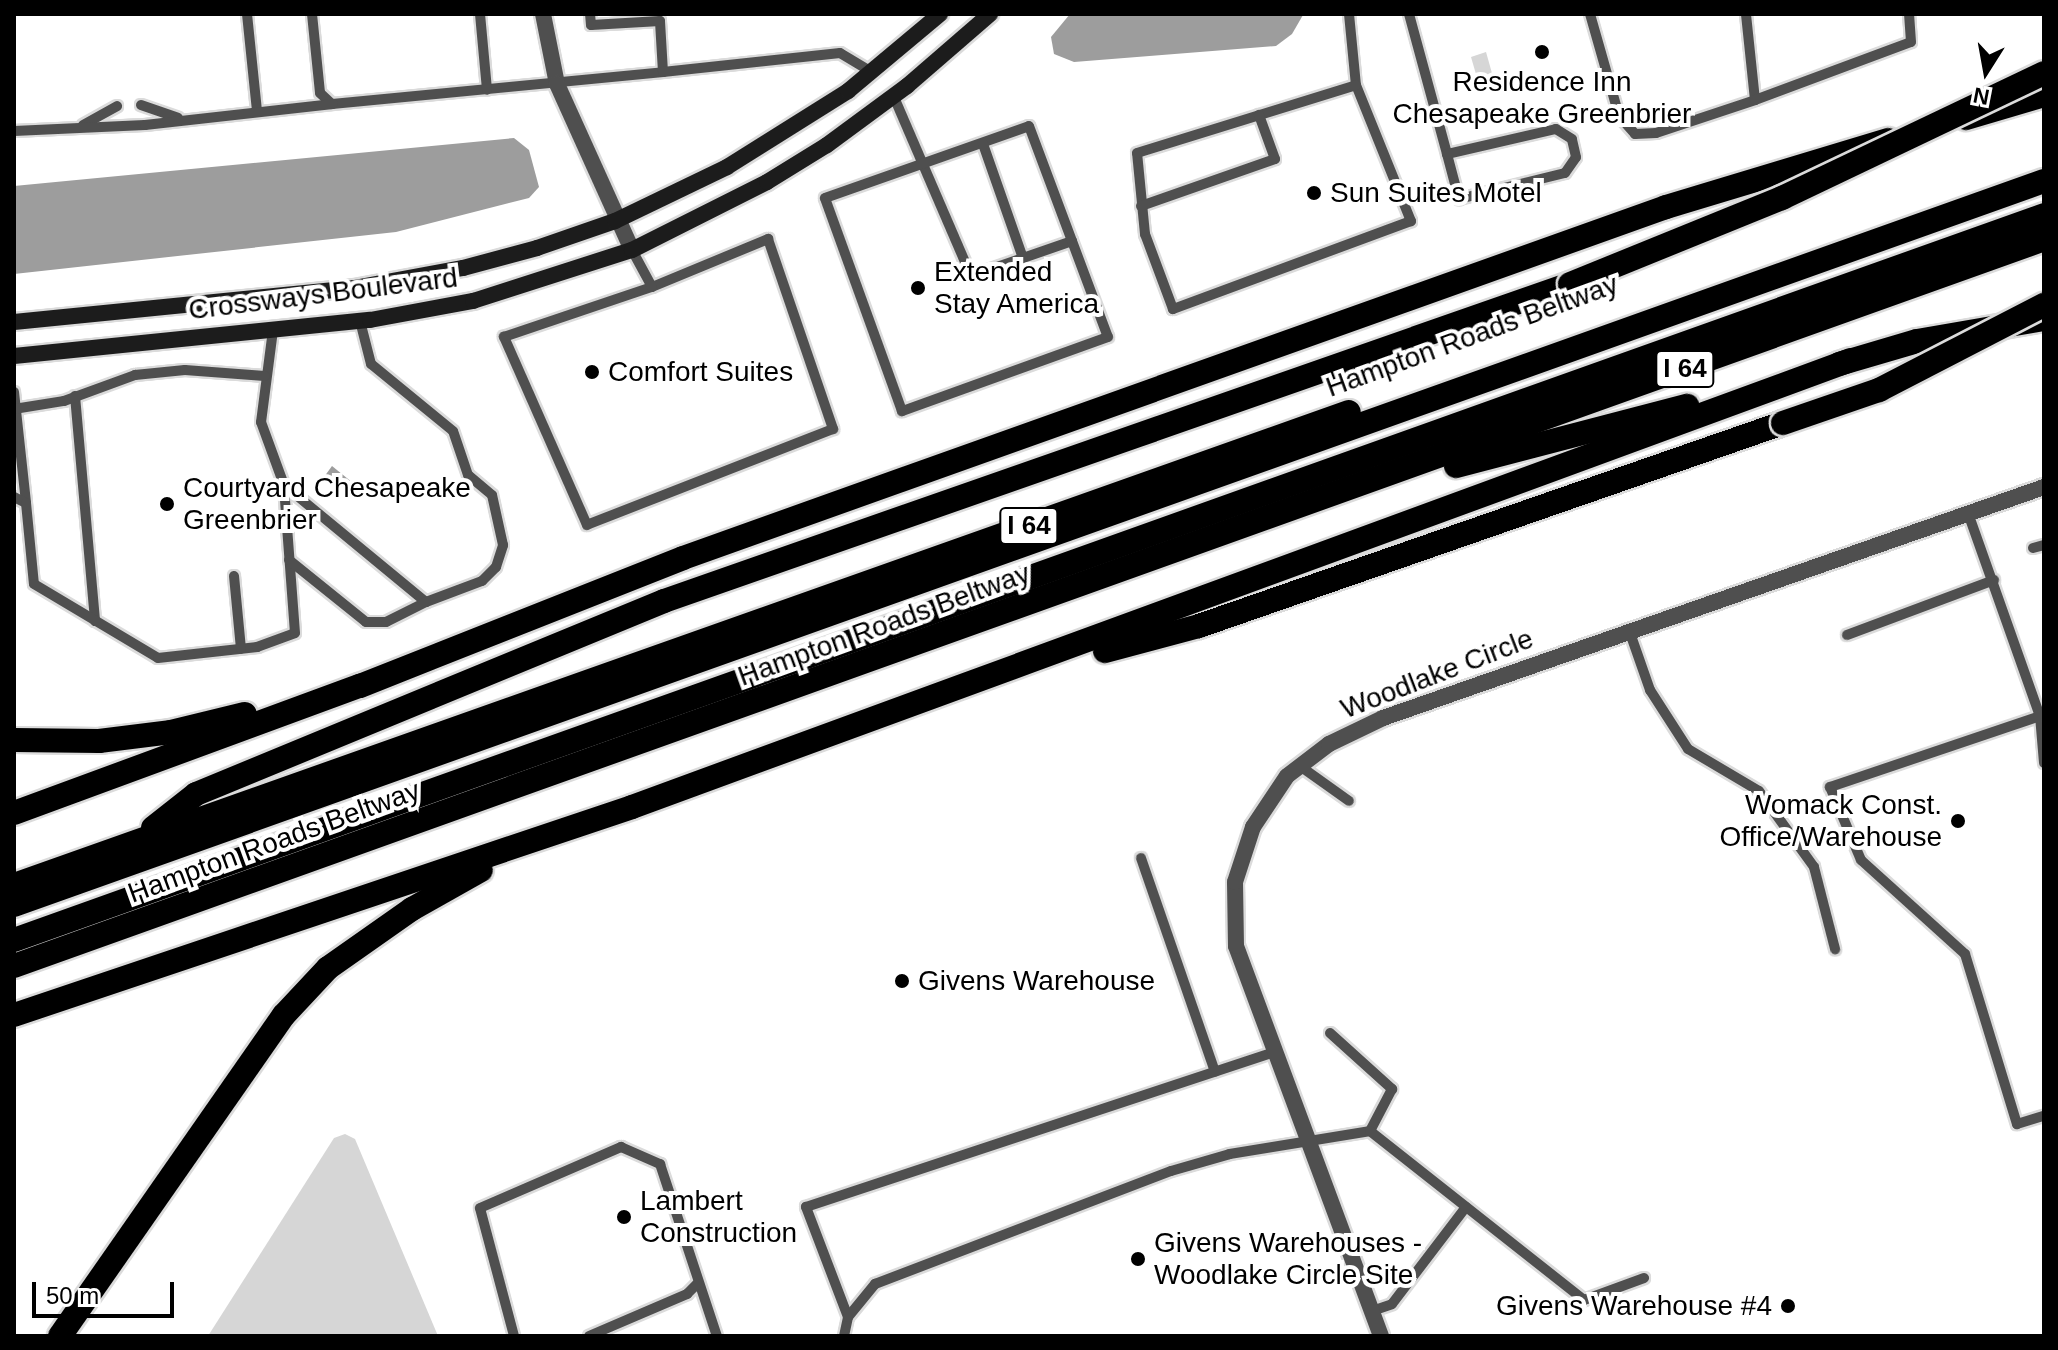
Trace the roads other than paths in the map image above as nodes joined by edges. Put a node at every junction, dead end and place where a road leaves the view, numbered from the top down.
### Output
1 (247, 14) edge
2 (312, 14) edge
3 (480, 14) edge
4 (543, 14) edge
5 (590, 14) edge
6 (940, 14) edge
7 (990, 14) edge
8 (1349, 14) edge
9 (1409, 14) edge
10 (1590, 14) edge
11 (1746, 14) edge
12 (1909, 14) edge
13 (663, 72) junction
14 (872, 72) junction
15 (2044, 73) edge
16 (557, 84) junction
17 (1356, 85) junction
18 (487, 90) junction
19 (2044, 95) edge
20 (894, 97) junction
21 (1755, 100) junction
22 (339, 103) junction
23 (141, 105) dead end
24 (117, 106) dead end
25 (257, 111) junction
26 (1259, 115) junction
27 (180, 119) junction
28 (83, 125) junction
29 (14, 131) edge
30 (983, 144) junction
31 (1447, 154) junction
32 (2044, 163) edge
33 (927, 165) junction
34 (2044, 181) edge
35 (1141, 206) junction
36 (2044, 215) edge
37 (615, 221) junction
38 (2044, 239) edge
39 (1072, 241) junction
40 (632, 250) junction
41 (1023, 258) junction
42 (652, 287) junction
43 (2044, 305) edge
44 (2044, 319) edge
45 (360, 321) junction
46 (14, 322) edge
47 (273, 330) junction
48 (14, 356) edge
49 (1851, 360) junction
50 (265, 376) junction
51 (14, 392) edge
52 (75, 396) junction
53 (16, 409) edge
54 (284, 485) junction
55 (2044, 487) edge
56 (14, 497) edge
57 (1326, 498) junction
58 (26, 503) junction
59 (1968, 513) junction
60 (289, 560) junction
61 (234, 576) dead end
62 (1994, 580) junction
63 (426, 602) junction
64 (95, 621) junction
65 (1629, 630) junction
66 (1847, 635) dead end
67 (241, 649) junction
68 (971, 685) junction
69 (360, 686) junction
70 (2040, 716) junction
71 (14, 740) edge
72 (2044, 763) edge
73 (1300, 766) junction
74 (1349, 801) dead end
75 (632, 807) junction
76 (14, 813) edge
77 (138, 840) junction
78 (1141, 858) dead end
79 (14, 885) edge
80 (14, 905) edge
81 (14, 940) edge
82 (1835, 949) dead end
83 (14, 966) edge
84 (14, 1015) edge
85 (1330, 1033) dead end
86 (1276, 1052) junction
87 (1215, 1072) junction
88 (2044, 1116) edge
89 (1370, 1131) junction
90 (1308, 1139) junction
91 (1466, 1207) junction
92 (1644, 1278) dead end
93 (697, 1284) junction
94 (1372, 1311) junction
95 (848, 1317) junction
96 (60, 1336) edge
97 (514, 1336) edge
98 (589, 1336) edge
99 (717, 1336) edge
100 (844, 1336) edge
101 (1381, 1336) edge

1 - 25 lane
2 - 22 lane
3 - 18 lane
4 - 16 street
5 - 13 lane
6 - 14 street, Crossways Boulevard
7 - 20 street, Crossways Boulevard
8 - 17 lane
9 - 31 lane
10 - 21 lane
11 - 21 lane
12 - 21 lane
13 - 14 lane
13 - 16 lane
14 - 37 street, Crossways Boulevard
15 - 77 highway, bridge
16 - 18 lane
16 - 37 street
17 - 26 lane
17 - 35 lane
18 - 22 lane
19 - 69 highway
20 - 33 lane
20 - 40 street, Crossways Boulevard
22 - 25 lane
23 - 27 lane
24 - 28 lane
25 - 27 lane
26 - 35 lane
26 - 35 lane
27 - 28 lane
28 - 29 lane
30 - 33 lane
30 - 39 lane
30 - 41 lane
31 - 31 lane
32 - 77 highway, Hampton Roads Beltway / I 64
33 - 39 lane
33 - 41 lane
34 - 80 highway
36 - 81 highway
37 - 40 street
37 - 46 street, Crossways Boulevard
38 - 57 highway, Hampton Roads Beltway / I 64
39 - 41 lane
40 - 42 lane
40 - 45 street, Crossways Boulevard
42 - 42 lane
43 - 68 highway, bridge
44 - 49 highway
45 - 47 street, Crossways Boulevard
45 - 63 lane
47 - 48 street, Crossways Boulevard
47 - 50 lane
49 - 57 highway
49 - 68 highway
50 - 52 lane
50 - 54 lane
51 - 53 lane
52 - 53 lane
52 - 64 lane
53 - 58 lane
54 - 60 lane
54 - 63 lane
55 - 59 street, Woodlake Circle
56 - 58 lane
57 - 83 highway, Hampton Roads Beltway / I 64
58 - 64 lane
59 - 62 lane
59 - 65 street, Woodlake Circle
60 - 63 lane
60 - 67 lane
61 - 67 lane
62 - 66 lane
62 - 70 lane
64 - 67 lane
65 - 73 street, Woodlake Circle
65 - 82 lane
68 - 75 highway
69 - 71 highway
69 - 76 highway
70 - 72 lane
70 - 88 lane
73 - 74 lane
73 - 86 street, Woodlake Circle
75 - 84 highway
75 - 96 highway
77 - 79 highway, Hampton Roads Beltway / I 64
78 - 87 lane
85 - 89 lane
86 - 87 lane
86 - 90 street, Woodlake Circle
87 - 95 lane
89 - 90 lane
89 - 91 lane
90 - 94 street, Woodlake Circle
90 - 95 lane
91 - 92 lane
91 - 94 lane
93 - 97 lane
93 - 98 lane
93 - 99 lane
94 - 101 street, Woodlake Circle
95 - 100 lane

